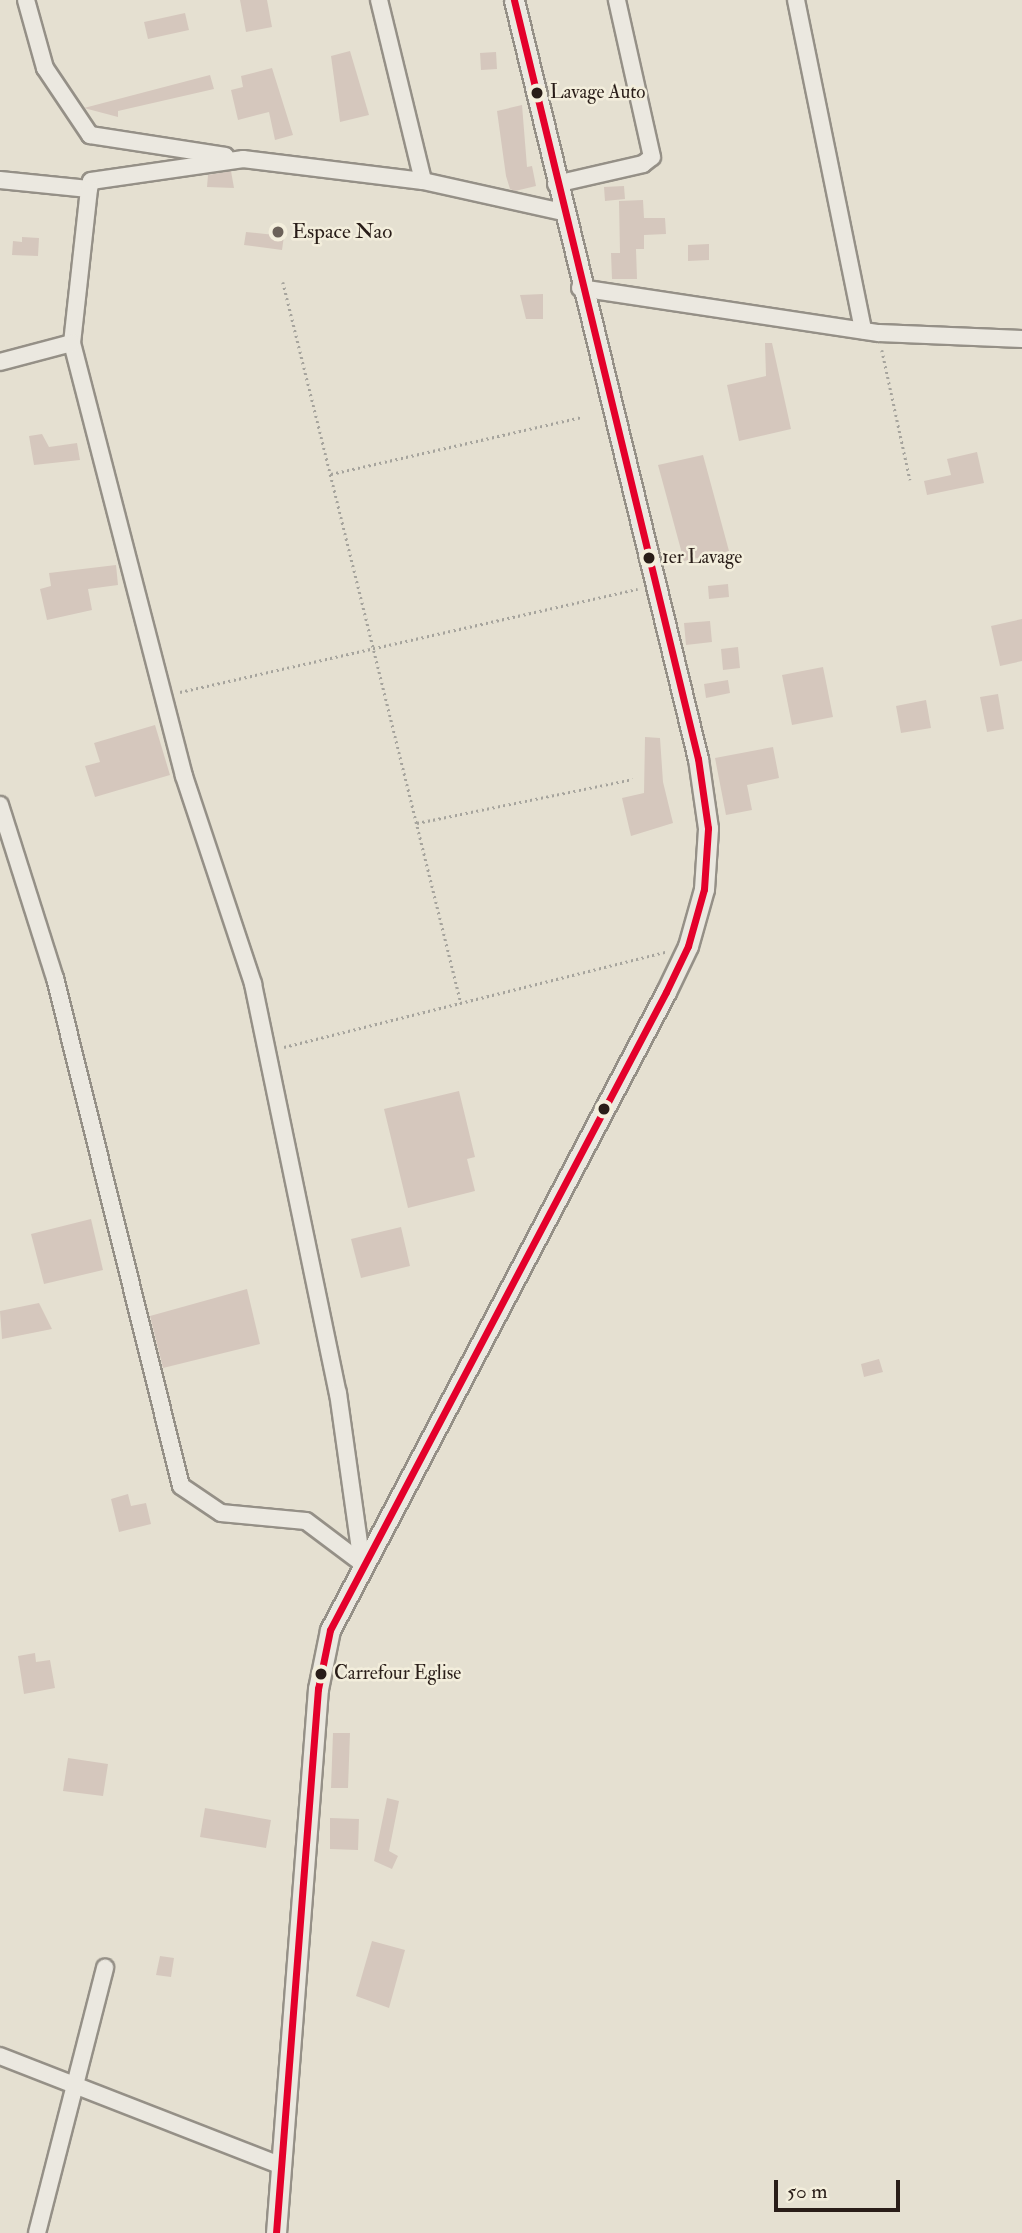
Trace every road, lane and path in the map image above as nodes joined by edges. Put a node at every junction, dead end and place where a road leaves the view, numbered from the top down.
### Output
1 (26, 0) edge
2 (379, 0) edge
3 (514, 0) edge
4 (617, 0) edge
5 (796, 0) edge
6 (243, 159) junction
7 (0, 180) edge
8 (423, 181) junction
9 (556, 184) junction
10 (89, 189) junction
11 (563, 212) junction
12 (283, 282) dead end
13 (580, 288) junction
14 (871, 332) junction
15 (1022, 339) edge
16 (72, 343) junction
17 (0, 362) edge
18 (581, 417) dead end
19 (331, 475) junction
20 (910, 480) dead end
21 (654, 585) junction
22 (373, 648) junction
23 (163, 696) junction
24 (632, 779) dead end
25 (0, 805) edge
26 (417, 823) junction
27 (688, 947) junction
28 (461, 1003) junction
29 (267, 1051) junction
30 (362, 1563) junction
31 (105, 1968) dead end
32 (0, 2056) edge
33 (76, 2086) junction
34 (282, 2165) junction
35 (37, 2233) edge
36 (276, 2233) edge

1 - 6 street
2 - 8 street
3 - 9 street
4 - 9 street
5 - 14 street
6 - 8 street
6 - 10 street
7 - 10 street
8 - 11 street
9 - 11 street
10 - 16 street
11 - 13 street
12 - 19 path
13 - 14 street
13 - 21 street
14 - 15 street
14 - 20 path
16 - 17 street
16 - 23 street
18 - 19 path
19 - 22 path
21 - 22 path
21 - 27 street
22 - 23 path
22 - 26 path
23 - 29 street
24 - 26 path
25 - 30 street
26 - 28 path
27 - 28 path
27 - 30 street
28 - 29 path
29 - 30 street
30 - 34 street
31 - 33 street
32 - 33 street
33 - 34 street
33 - 35 street
34 - 36 street

